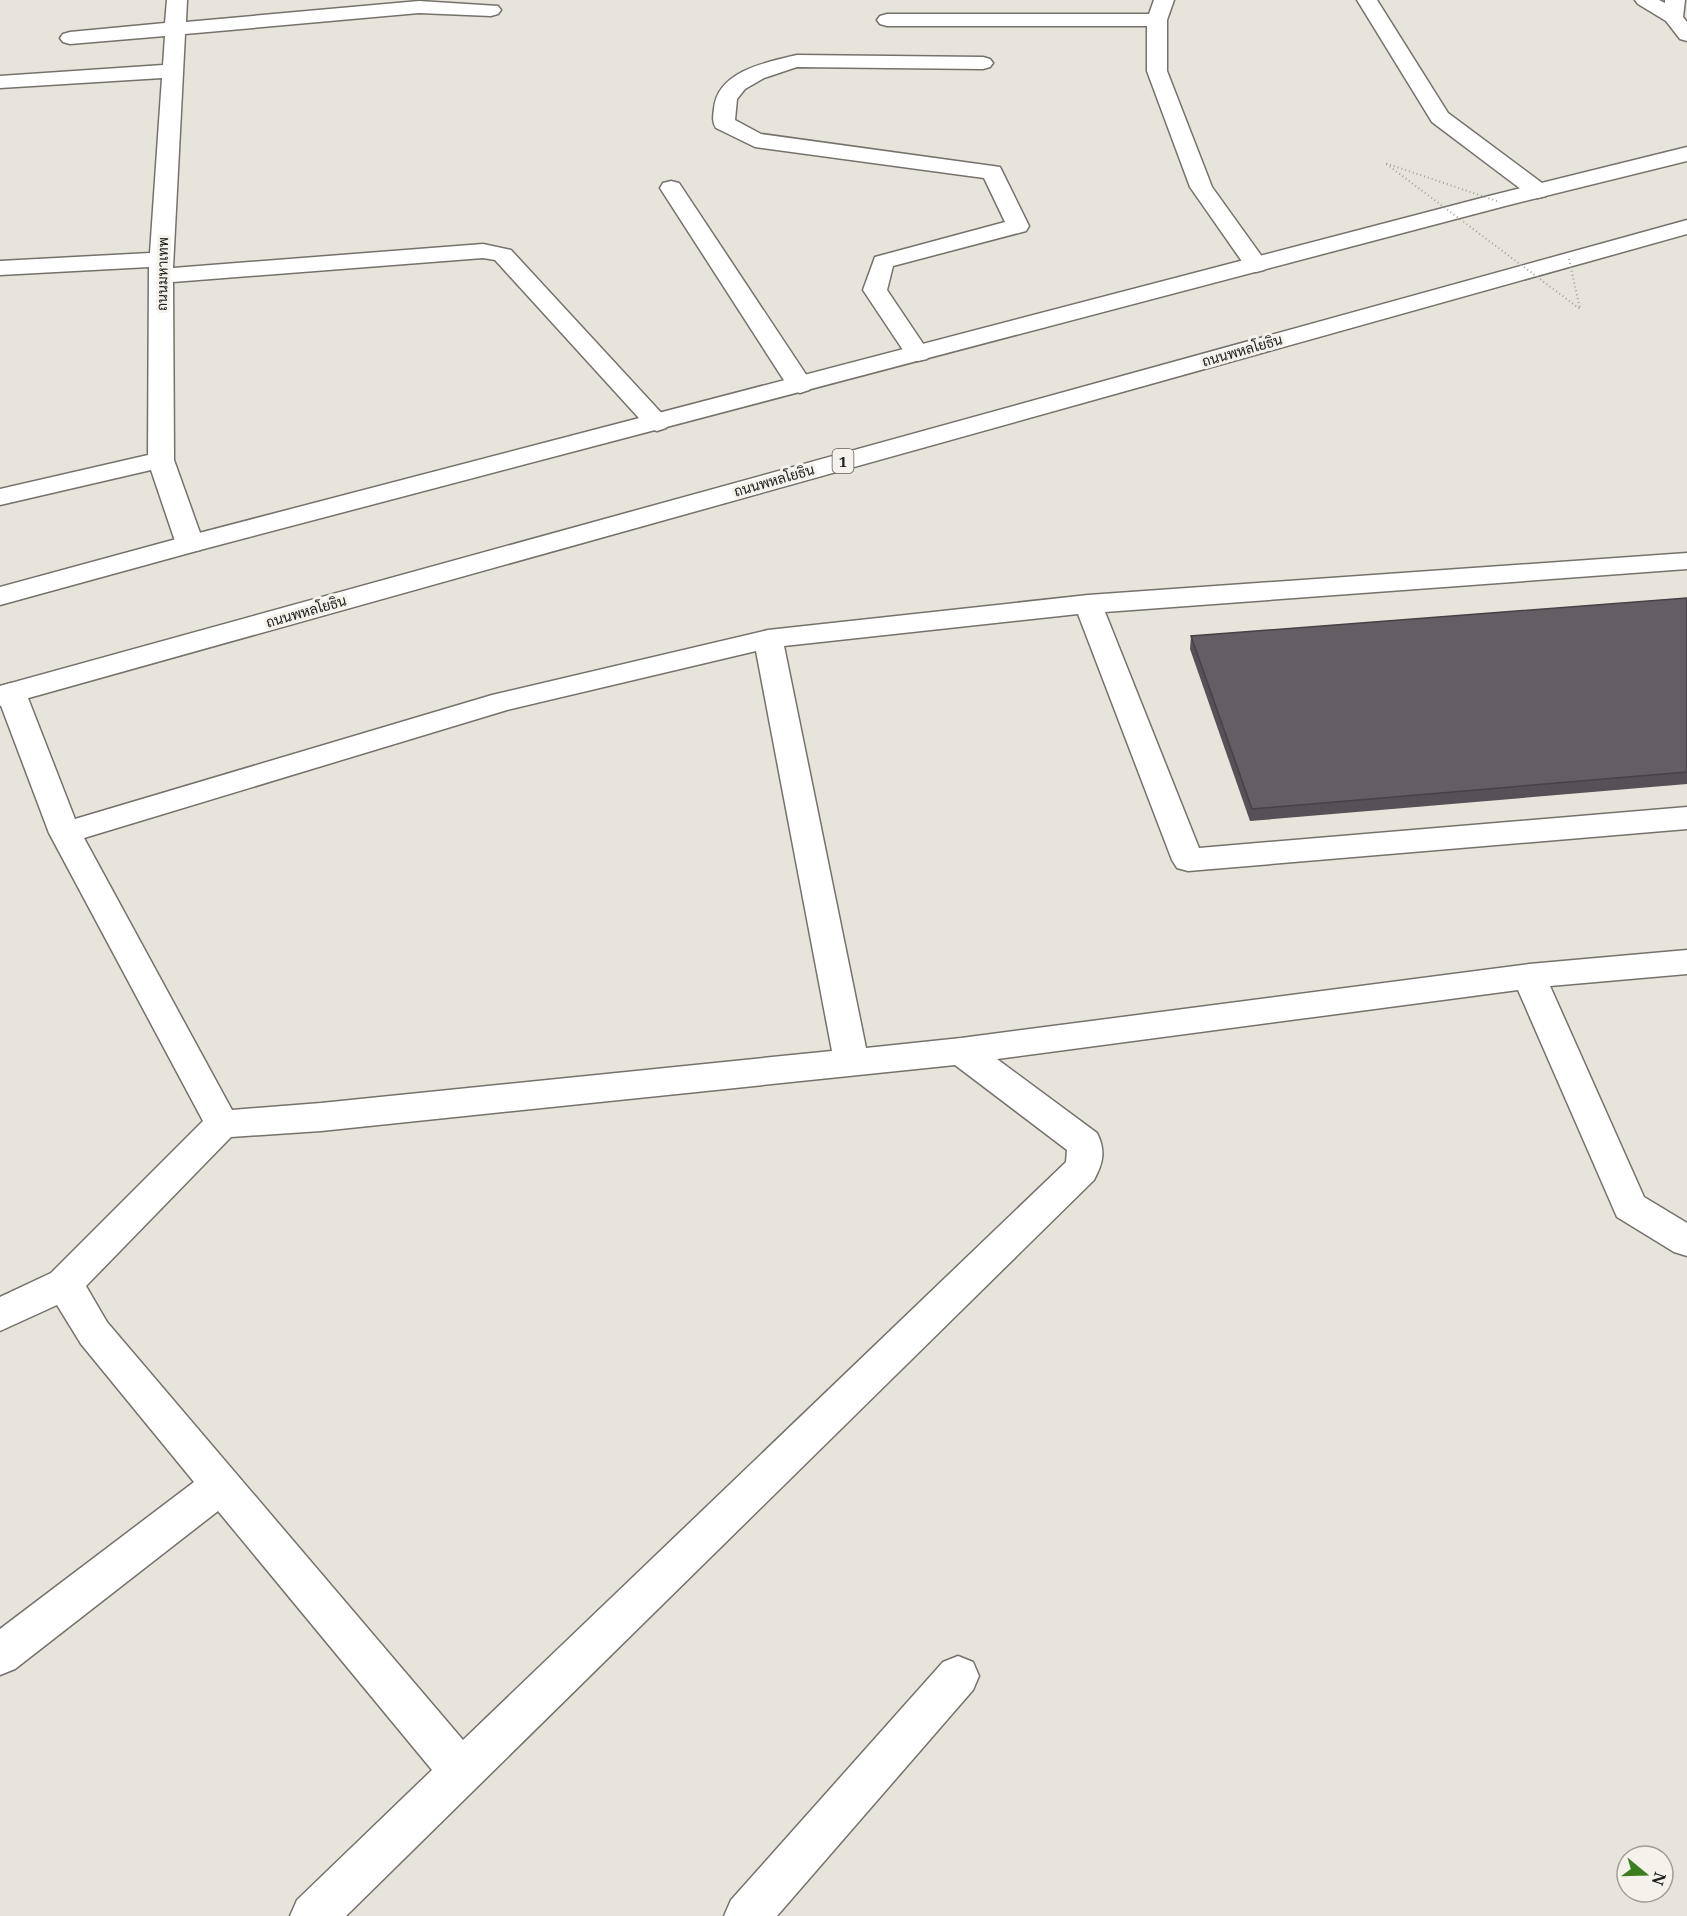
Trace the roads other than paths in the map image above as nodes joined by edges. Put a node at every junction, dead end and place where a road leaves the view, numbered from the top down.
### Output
1 (177, 0) edge
2 (1367, 0) edge
3 (1645, 0) edge
4 (419, 4) edge
5 (1674, 9) edge
6 (491, 10) dead end
7 (1024, 10) edge
8 (1161, 10) edge
9 (887, 20) dead end
10 (174, 30) junction
11 (1687, 35) edge
12 (70, 38) dead end
13 (983, 63) dead end
14 (173, 71) junction
15 (0, 82) edge
16 (1687, 154) edge
17 (671, 188) dead end
18 (1538, 191) junction
19 (1686, 230) edge
20 (1256, 265) junction
21 (0, 268) edge
22 (161, 268) junction
23 (918, 354) junction
24 (800, 385) junction
25 (657, 423) junction
26 (161, 460) junction
27 (0, 497) edge
28 (190, 544) junction
29 (1687, 561) edge
30 (0, 596) edge
31 (1088, 604) junction
32 (768, 639) junction
33 (5, 694) edge
34 (1687, 819) edge
35 (65, 833) junction
36 (1687, 962) edge
37 (1529, 976) junction
38 (961, 1051) junction
39 (851, 1061) junction
40 (222, 1124) junction
41 (1687, 1240) edge
42 (64, 1284) junction
43 (0, 1315) edge
44 (221, 1485) junction
45 (0, 1655) edge
46 (958, 1676) dead end
47 (462, 1772) junction
48 (313, 1916) edge
49 (747, 1916) edge

1 - 10 street, ถนนมหาเทพ
2 - 18 street
3 - 5 street
4 - 6 street
4 - 10 street
5 - 11 street
7 - 8 street
7 - 9 street
8 - 20 street
10 - 12 street
10 - 14 street, ถนนมหาเทพ
13 - 23 street
14 - 15 street
14 - 22 street, ถนนมหาเทพ
16 - 18 street
17 - 24 street
18 - 20 street
19 - 33 street, ถนนพหลโยธิน / 1
20 - 23 street
21 - 22 street
22 - 25 street
22 - 26 street, ถนนมหาเทพ
23 - 24 street
24 - 25 street
25 - 28 street
26 - 27 street
26 - 28 street, ถนนมหาเทพ
28 - 30 street
29 - 31 street
31 - 32 street
31 - 34 street
32 - 35 street
32 - 39 street
33 - 35 street
35 - 40 street
36 - 37 street
37 - 38 street
37 - 41 street
38 - 39 street
38 - 47 street
39 - 40 street
40 - 42 street
42 - 43 street
42 - 44 street
44 - 45 street
44 - 47 street
46 - 49 street
47 - 48 street

